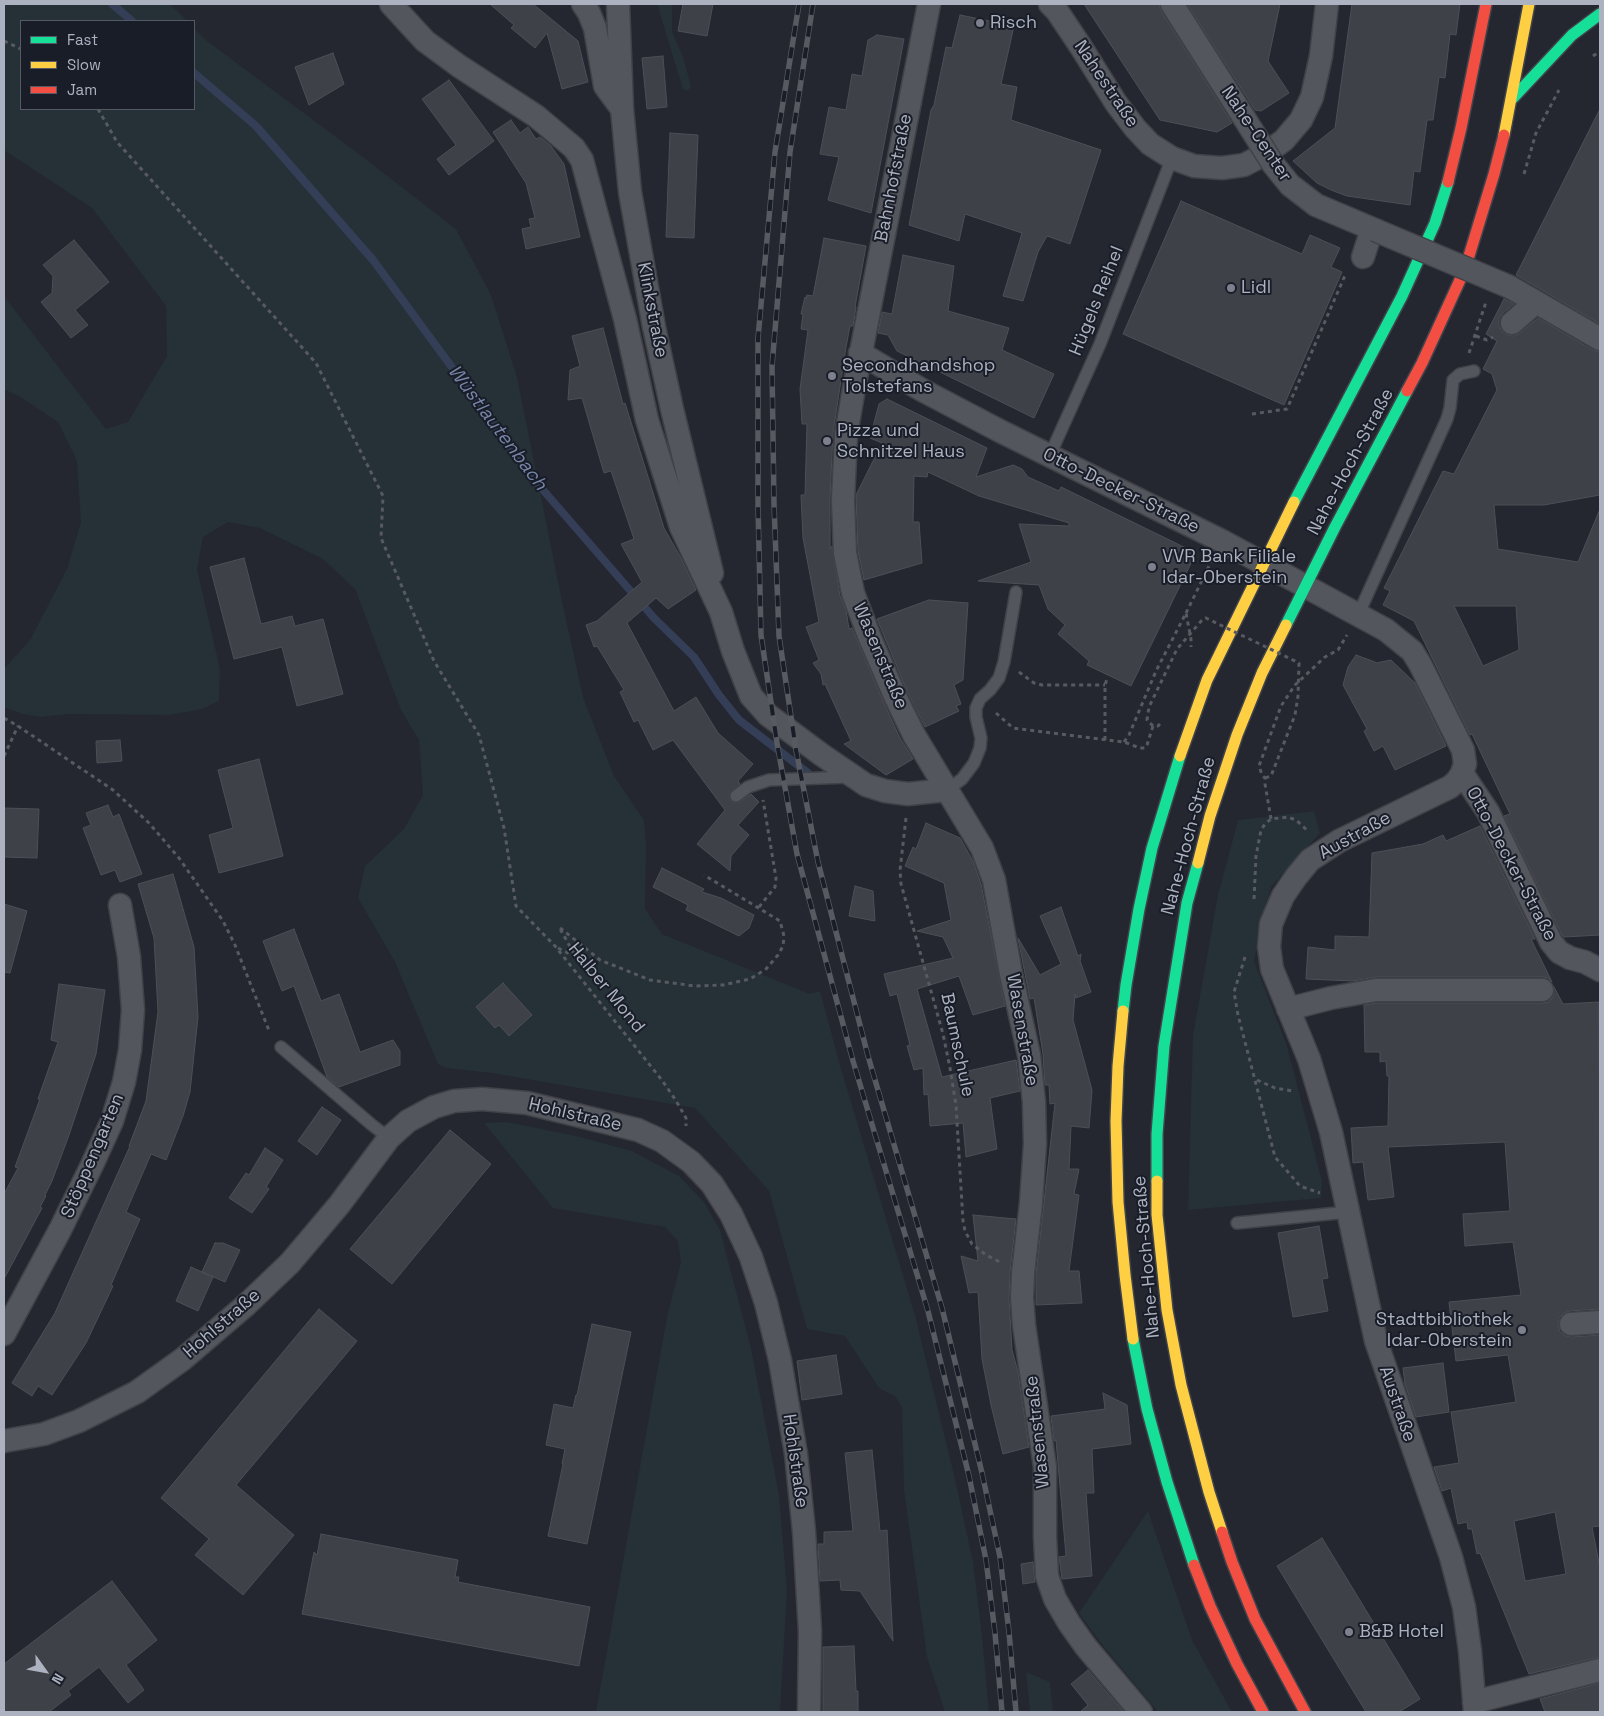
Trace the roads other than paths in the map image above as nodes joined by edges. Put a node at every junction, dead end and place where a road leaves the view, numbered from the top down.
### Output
1 (391, 4) edge
2 (583, 4) edge
3 (618, 4) edge
4 (929, 4) edge
5 (1050, 4) edge
6 (1172, 4) edge
7 (1328, 4) edge
8 (1486, 4) edge
9 (1530, 4) edge
10 (1600, 14) edge
11 (1512, 100) junction
12 (622, 109) junction
13 (1172, 158) junction
14 (1373, 230) junction
15 (1356, 262) road end
16 (1536, 302) junction
17 (1512, 323) dead end
18 (1600, 339) edge
19 (860, 352) junction
20 (1474, 371) dead end
21 (1050, 455) junction
22 (1263, 563) junction
23 (1306, 586) junction
24 (1016, 592) dead end
25 (721, 612) junction
26 (1358, 615) junction
27 (1462, 773) junction
28 (856, 777) junction
29 (947, 790) junction
30 (736, 796) dead end
31 (120, 906) dead end
32 (1600, 970) edge
33 (1542, 990) dead end
34 (1288, 1010) junction
35 (281, 1047) road end
36 (389, 1138) junction
37 (1348, 1212) junction
38 (1237, 1223) dead end
39 (1600, 1322) edge
40 (1571, 1324) dead end
41 (4, 1334) edge
42 (4, 1441) edge
43 (1600, 1670) edge
44 (1474, 1707) edge
45 (809, 1712) edge
46 (1141, 1712) edge
47 (1263, 1712) edge
48 (1304, 1712) edge

1 - 25 street
2 - 12 street
3 - 12 street, Klinkstraße
4 - 19 street, Bahnhofstraße
5 - 13 street, Nahestraße
6 - 14 street, Nahe-Center, bridge
7 - 13 street, Nahestraße
8 - 22 main road, Nahe-Hoch-Straße
9 - 11 main road, Nahe-Hoch-Straße
10 - 11 main road
11 - 23 main road, Nahe-Hoch-Straße
12 - 25 street, Klinkstraße
13 - 21 lane, Hügels Reihel
14 - 15 street
14 - 16 street, Nahe-Center, bridge
16 - 17 street
16 - 18 street, Nahe-Center
19 - 21 street, Otto-Decker-Straße
19 - 29 street, Wasenstraße
20 - 26 lane
21 - 22 street, Otto-Decker-Straße
22 - 23 street, Otto-Decker-Straße
22 - 47 main road, Nahe-Hoch-Straße
23 - 26 street, Otto-Decker-Straße
23 - 48 main road, Nahe-Hoch-Straße
24 - 29 lane
25 - 28 street
26 - 27 street, Otto-Decker-Straße
27 - 32 street, Otto-Decker-Straße
27 - 34 street, Austraße
28 - 29 street
28 - 30 lane
29 - 46 street, Wasenstraße
31 - 41 street, Stöppengarten
33 - 34 street
34 - 37 street, Austraße
35 - 36 lane
36 - 42 street, Hohlstraße
36 - 45 street, Hohlstraße
37 - 38 lane
37 - 44 street, Austraße
39 - 40 street
43 - 44 street

